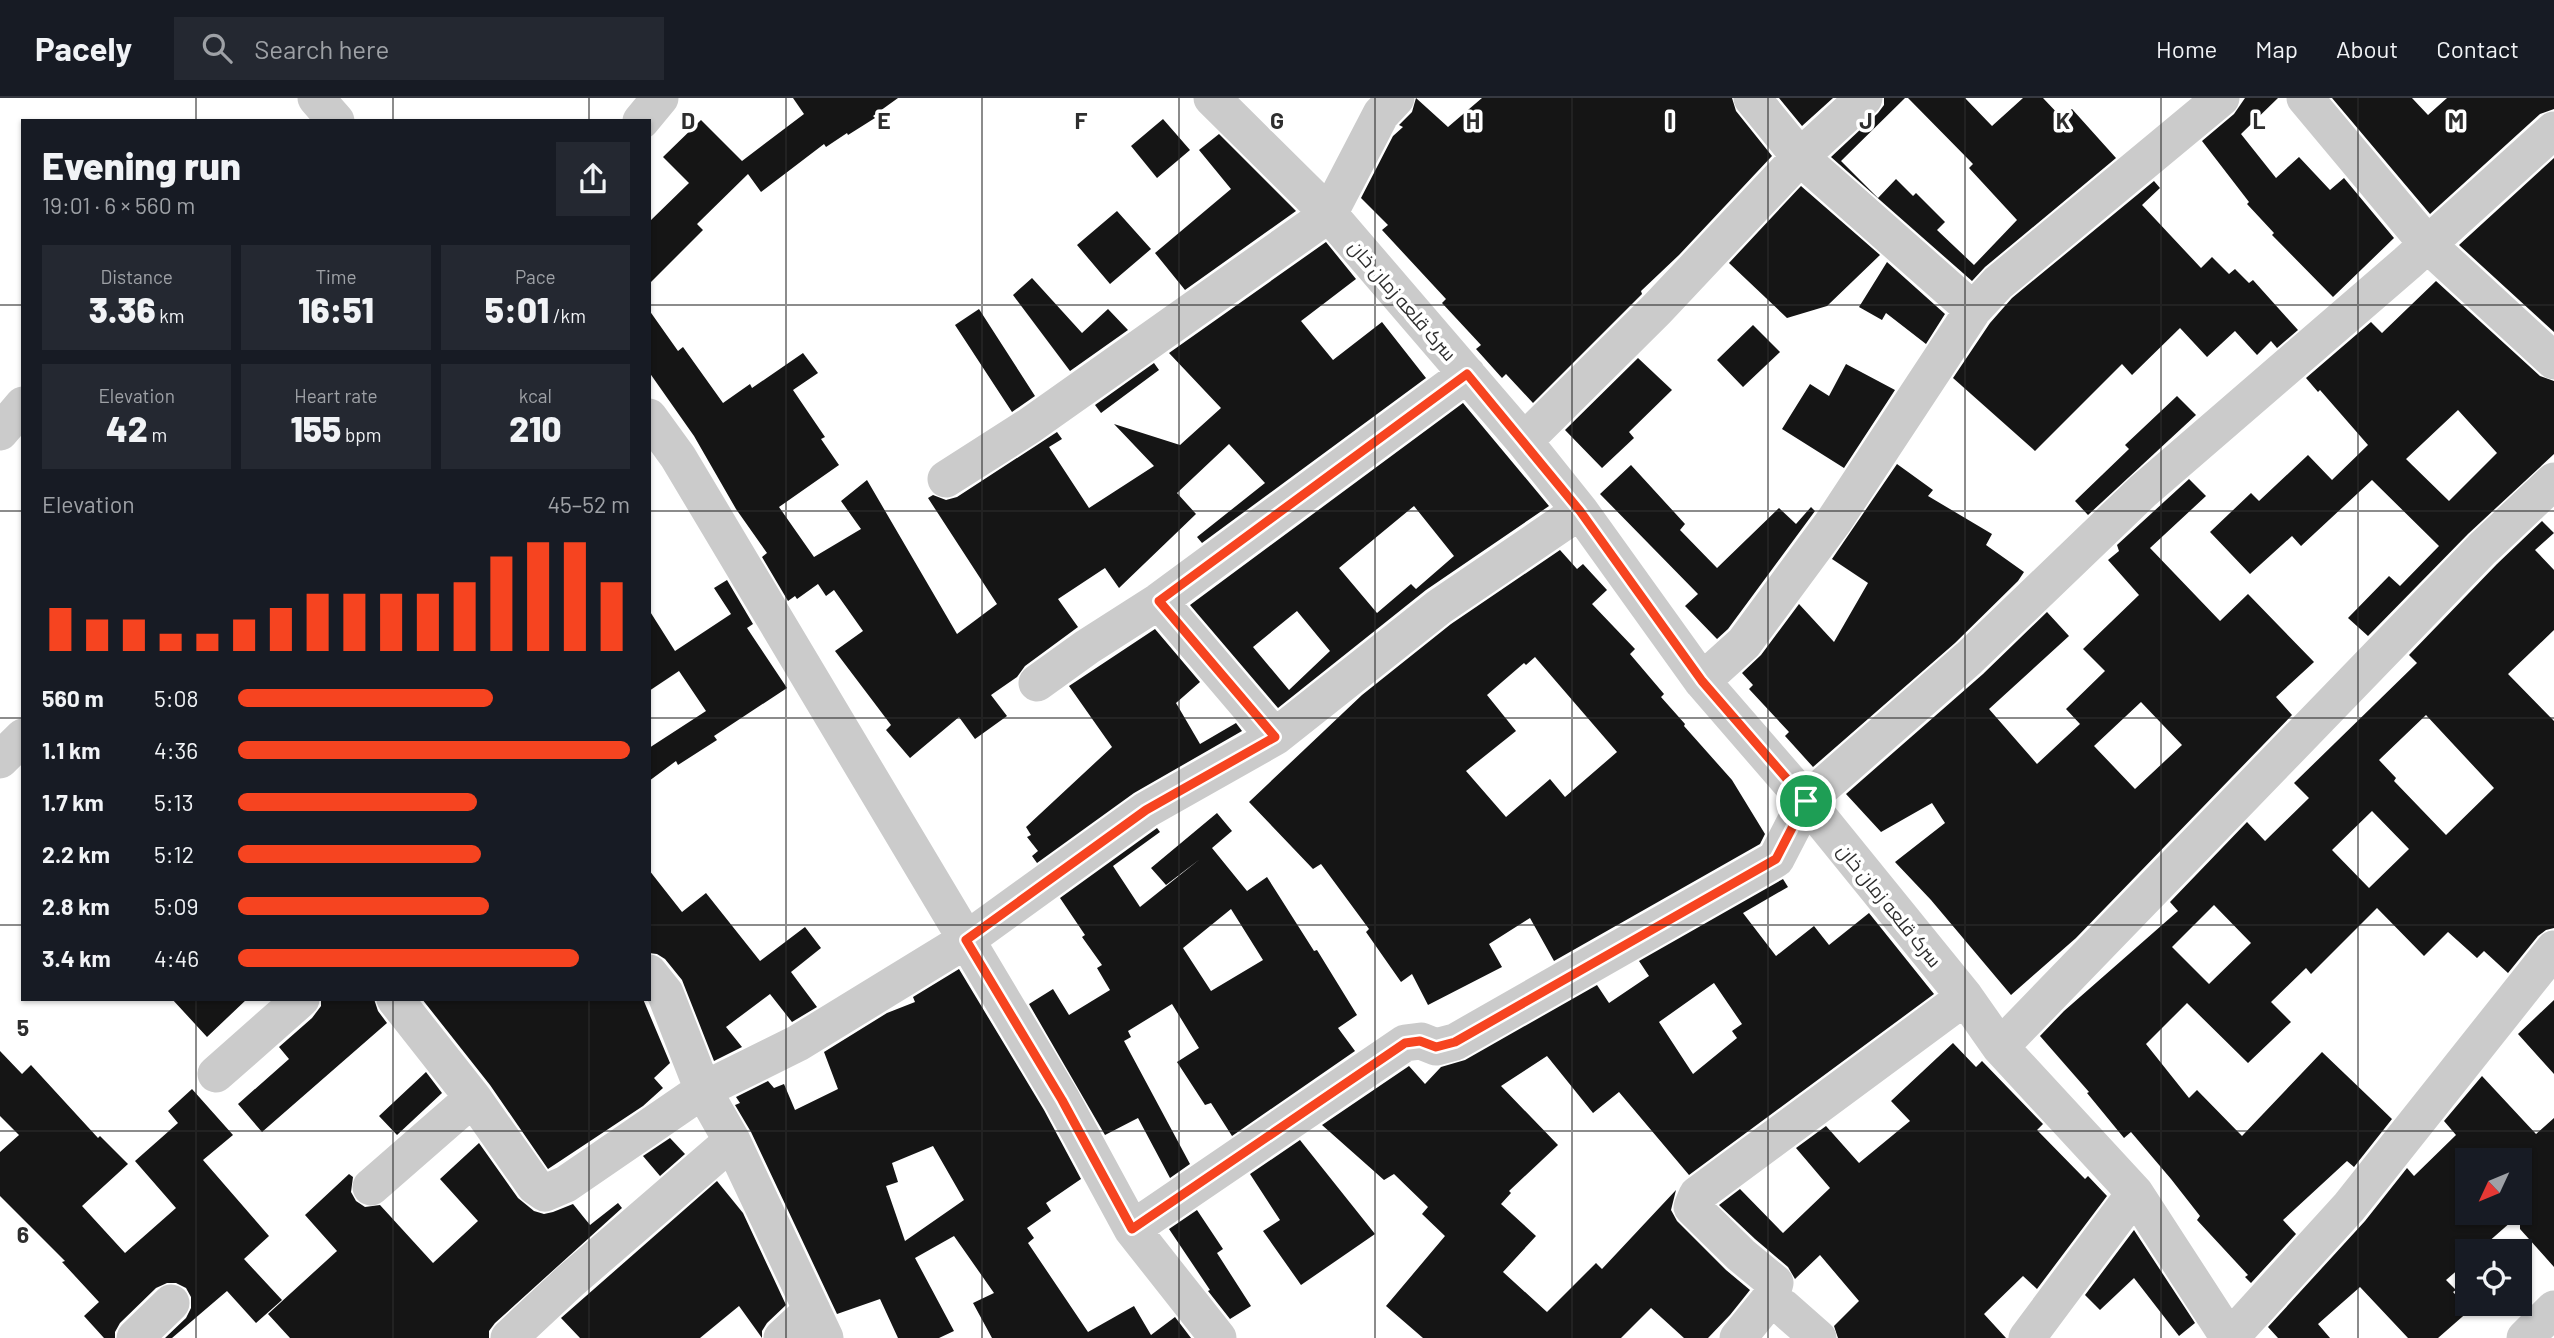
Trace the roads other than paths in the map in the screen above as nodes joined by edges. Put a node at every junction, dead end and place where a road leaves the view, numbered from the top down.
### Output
1 (316, 98) edge
2 (660, 98) edge
3 (1212, 98) edge
4 (1396, 98) edge
5 (1752, 98) edge
6 (1864, 98) edge
7 (2221, 98) edge
8 (2305, 98) edge
9 (334, 119) edge
10 (642, 119) edge
11 (2554, 130) edge
12 (1800, 157) junction
13 (1329, 214) junction
14 (2428, 244) junction
15 (1973, 310) junction
16 (2554, 361) edge
17 (1467, 374) junction
18 (21, 407) edge
19 (651, 420) edge
20 (0, 432) edge
21 (1524, 441) junction
22 (946, 479) dead end
23 (2554, 481) edge
24 (1580, 511) junction
25 (1159, 601) junction
26 (1702, 681) junction
27 (1037, 683) dead end
28 (1275, 737) junction
29 (21, 739) edge
30 (0, 761) edge
31 (1806, 801) junction
32 (966, 940) junction
33 (2554, 950) edge
34 (651, 976) edge
35 (1965, 997) junction
36 (299, 1001) edge
37 (397, 1001) edge
38 (2000, 1047) junction
39 (216, 1074) dead end
40 (703, 1090) junction
41 (473, 1098) junction
42 (733, 1141) junction
43 (371, 1187) dead end
44 (2135, 1193) junction
45 (1132, 1229) junction
46 (1769, 1300) junction
47 (172, 1303) dead end
48 (2554, 1309) edge
49 (818, 1324) edge
50 (135, 1338) edge
51 (509, 1338) edge
52 (782, 1338) edge
53 (1218, 1338) edge
54 (1738, 1338) edge
55 (1818, 1338) edge
56 (2027, 1338) edge
57 (2230, 1338) edge
58 (2525, 1338) edge

1 - 9 street
2 - 10 street
3 - 13 street, سرک قلعه زمان خان
4 - 13 street
5 - 12 street
6 - 12 street
7 - 15 street
8 - 14 street
11 - 14 street
12 - 15 street
12 - 21 street
13 - 17 street, سرک قلعه زمان خان
13 - 22 street
14 - 16 street
14 - 31 street
15 - 26 street
17 - 21 street, سرک قلعه زمان خان
17 - 25 street
18 - 20 street
19 - 32 street
21 - 24 street, سرک قلعه زمان خان
23 - 38 street
24 - 26 street, سرک قلعه زمان خان
24 - 28 street
25 - 27 street
25 - 28 street
26 - 31 street, سرک قلعه زمان خان
28 - 32 street
29 - 30 street
31 - 35 street, سرک قلعه زمان خان
31 - 45 street
32 - 40 street
32 - 45 street
33 - 57 street
34 - 40 street
35 - 38 street, سرک قلعه زمان خان
35 - 46 street
36 - 39 street
37 - 41 street
38 - 44 street, سرک قلعه زمان خان
40 - 41 street
40 - 42 street
41 - 43 street
42 - 49 street
42 - 51 street
44 - 56 street
44 - 57 street, سرک قلعه زمان خان
45 - 53 street
46 - 54 street
46 - 55 street
47 - 50 street
48 - 58 street
49 - 52 street

